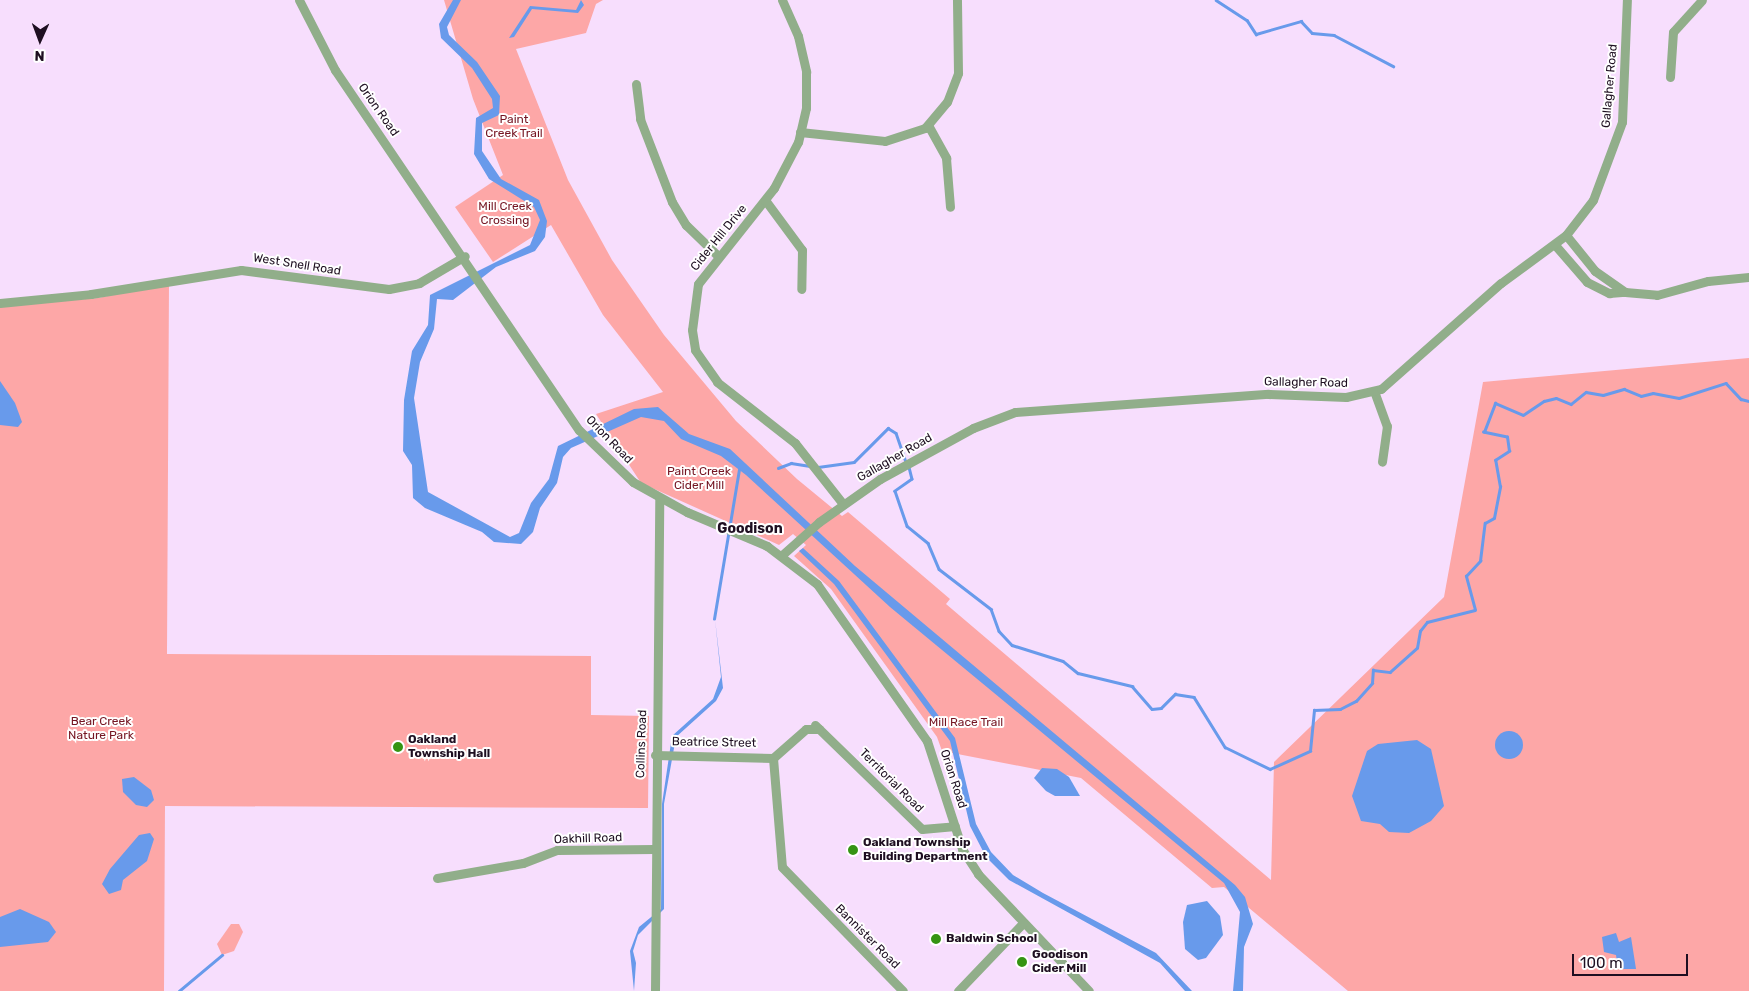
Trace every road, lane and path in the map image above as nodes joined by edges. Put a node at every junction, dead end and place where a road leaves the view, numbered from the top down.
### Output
1 (299, 0) edge
2 (782, 0) edge
3 (957, 0) edge
4 (1627, 0) edge
5 (1702, 0) edge
6 (1670, 77) dead end
7 (636, 84) dead end
8 (928, 125) junction
9 (800, 132) junction
10 (764, 200) junction
11 (950, 207) dead end
12 (1566, 235) junction
13 (1555, 245) junction
14 (465, 256) junction
15 (718, 256) junction
16 (1749, 277) edge
17 (802, 289) dead end
18 (1624, 292) junction
19 (0, 303) edge
20 (1374, 391) junction
21 (1382, 462) dead end
22 (660, 498) junction
23 (843, 504) junction
24 (782, 555) junction
25 (655, 755) junction
26 (773, 758) junction
27 (955, 826) junction
28 (654, 849) junction
29 (437, 878) dead end
30 (1023, 923) junction
31 (655, 991) edge
32 (903, 991) edge
33 (958, 991) edge
34 (1089, 991) edge

1 - 14 street, Orion Road
2 - 9 street, Cider Hill Drive
3 - 8 street
4 - 12 street, Gallagher Road
5 - 6 street
7 - 15 street
8 - 9 street
8 - 11 street
9 - 10 street, Cider Hill Drive
10 - 15 street, Cider Hill Drive
10 - 17 street
12 - 13 street, Gallagher Road
12 - 18 street
13 - 18 street
13 - 20 street, Gallagher Road
14 - 19 street, West Snell Road
14 - 22 street, Orion Road
15 - 23 street, Cider Hill Drive
16 - 18 street
20 - 21 street
20 - 23 street, Gallagher Road
22 - 24 street, Orion Road
22 - 25 street, Collins Road
23 - 24 street, Gallagher Road
24 - 27 street, Orion Road
25 - 26 street, Beatrice Street
25 - 28 street, Collins Road
26 - 27 street, Territorial Road
26 - 32 street, Bannister Road
27 - 30 street
28 - 29 street, Oakhill Road
28 - 31 street, Collins Road
30 - 33 street
30 - 34 street

